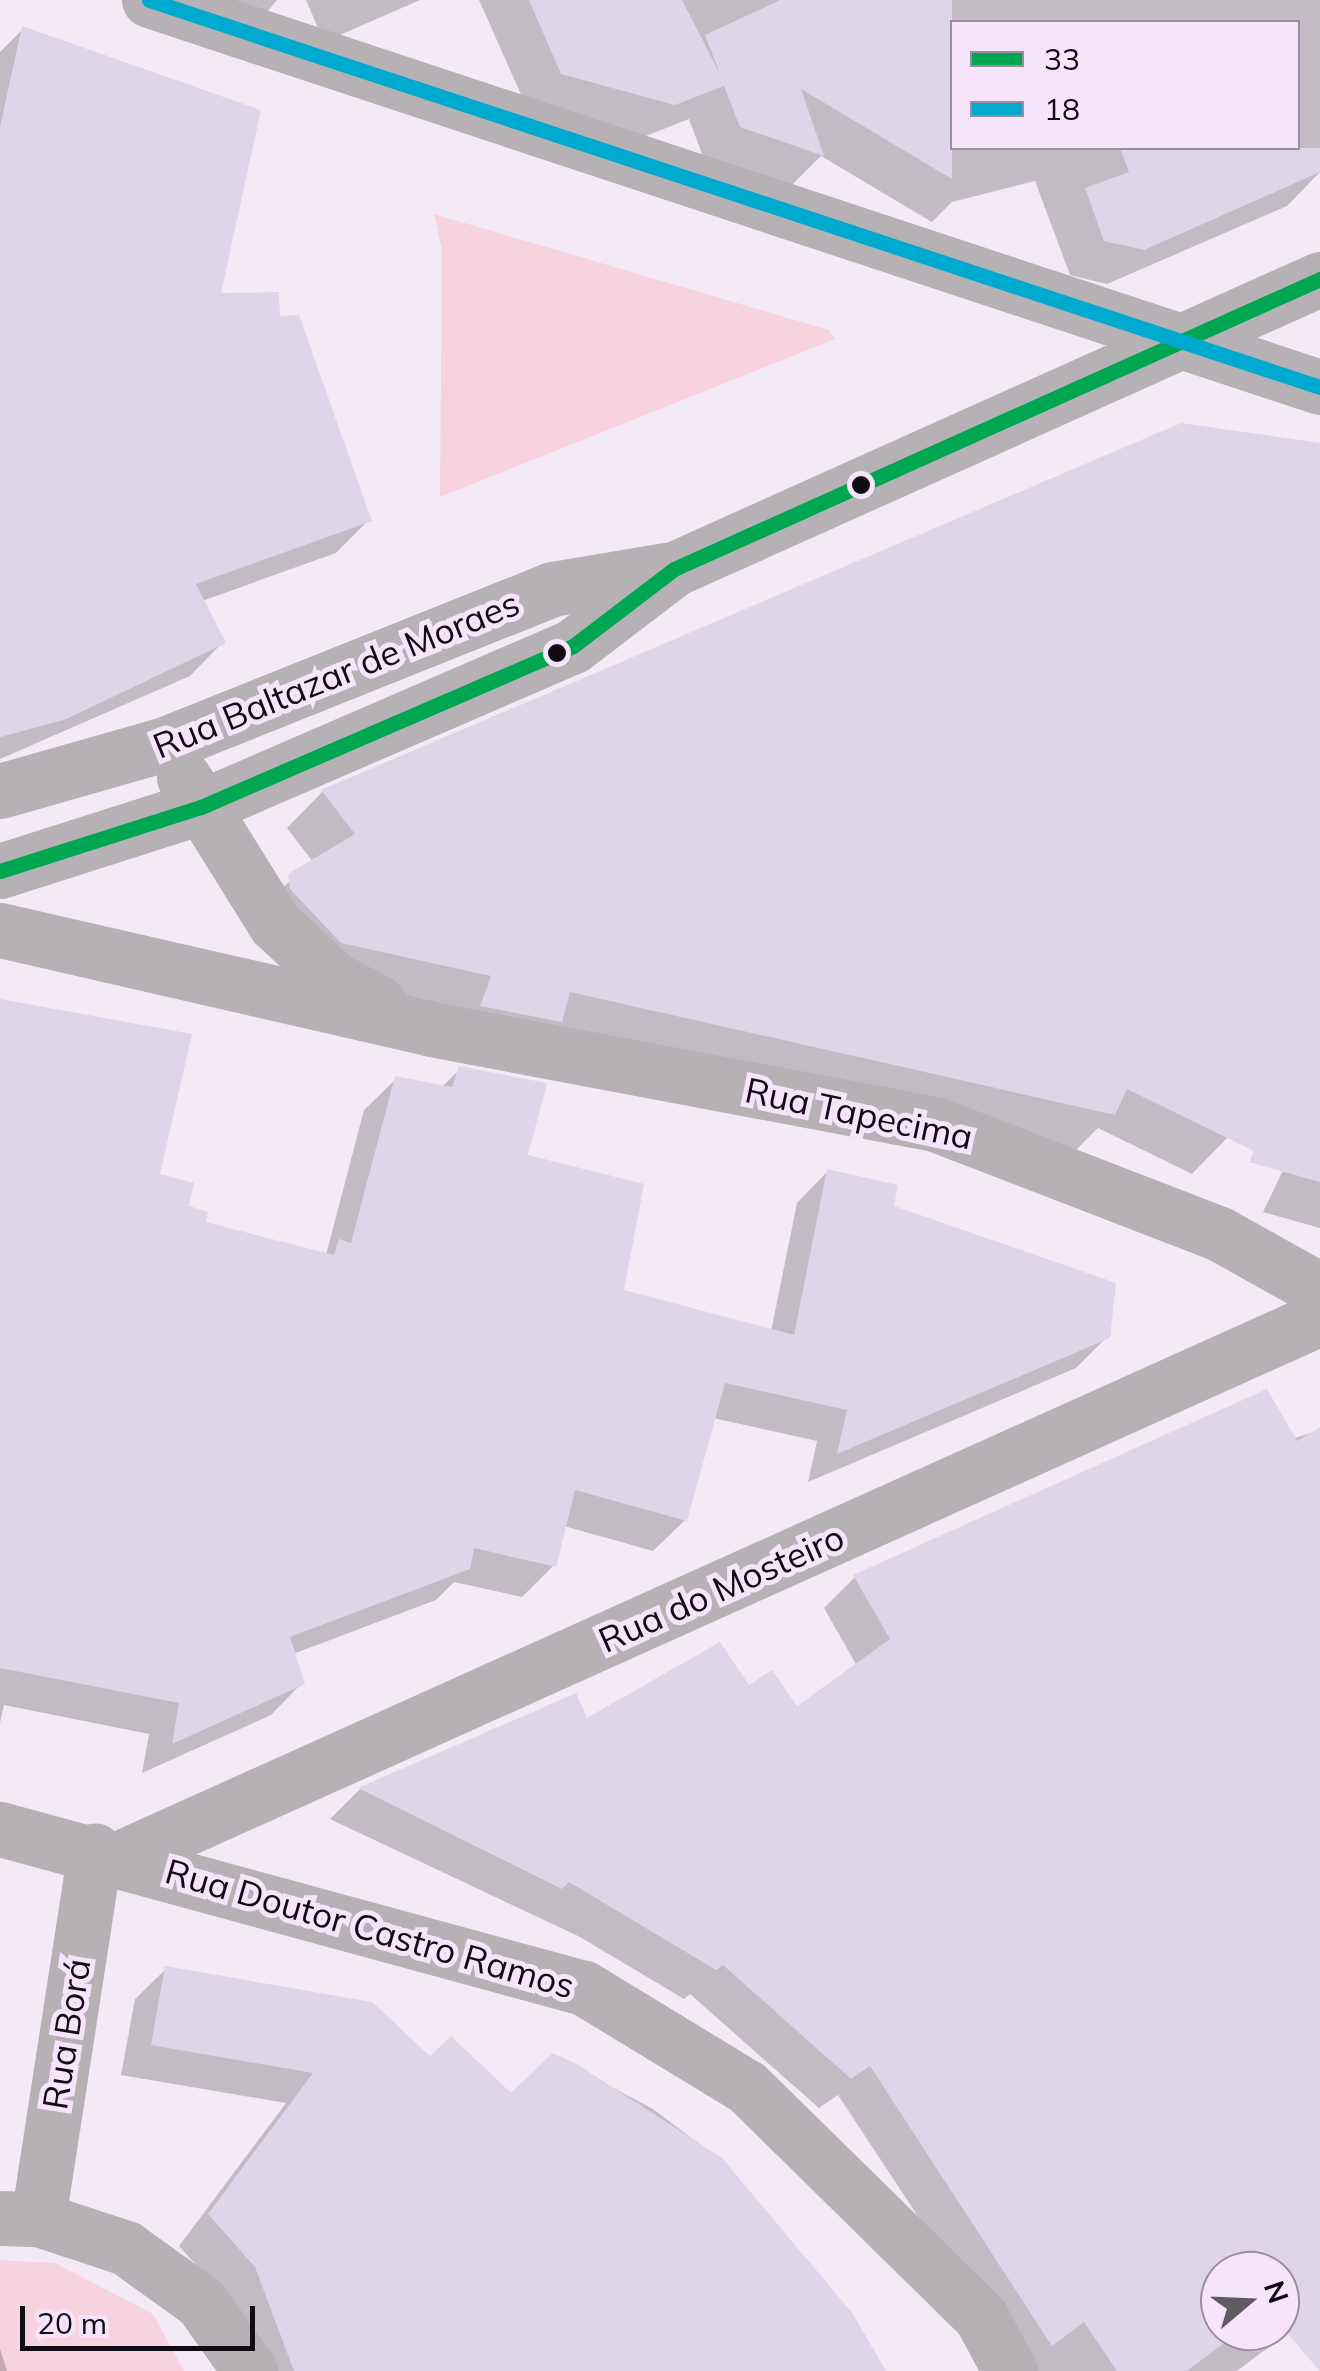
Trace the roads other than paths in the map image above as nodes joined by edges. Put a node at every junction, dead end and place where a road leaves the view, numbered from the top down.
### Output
1 (149, 0) edge
2 (1320, 279) edge
3 (1184, 345) junction
4 (1320, 387) edge
5 (674, 568) junction
6 (165, 744) junction
7 (0, 791) edge
8 (201, 808) junction
9 (0, 872) edge
10 (0, 930) edge
11 (431, 1029) junction
12 (1320, 1290) edge
13 (1320, 1318) edge
14 (0, 1829) edge
15 (108, 1853) junction
16 (19, 2218) edge
17 (250, 2371) edge
18 (1010, 2371) edge

1 - 3 street
2 - 3 street, Rua Baltazar de Moraes
3 - 4 street
3 - 5 street, Rua Baltazar de Moraes
5 - 6 street, Rua Baltazar de Moraes
5 - 8 street, Rua Baltazar de Moraes
6 - 7 street, Rua Baltazar de Moraes
6 - 8 street, Rua Tapecima
8 - 9 street, Rua Baltazar de Moraes
8 - 11 street, Rua Tapecima
10 - 11 street, Rua Tapecima
11 - 12 street, Rua Tapecima
13 - 15 street, Rua do Mosteiro
14 - 15 street, Rua Doutor Castro Ramos
15 - 16 street, Rua Borá
15 - 18 street, Rua Doutor Castro Ramos
16 - 17 street

